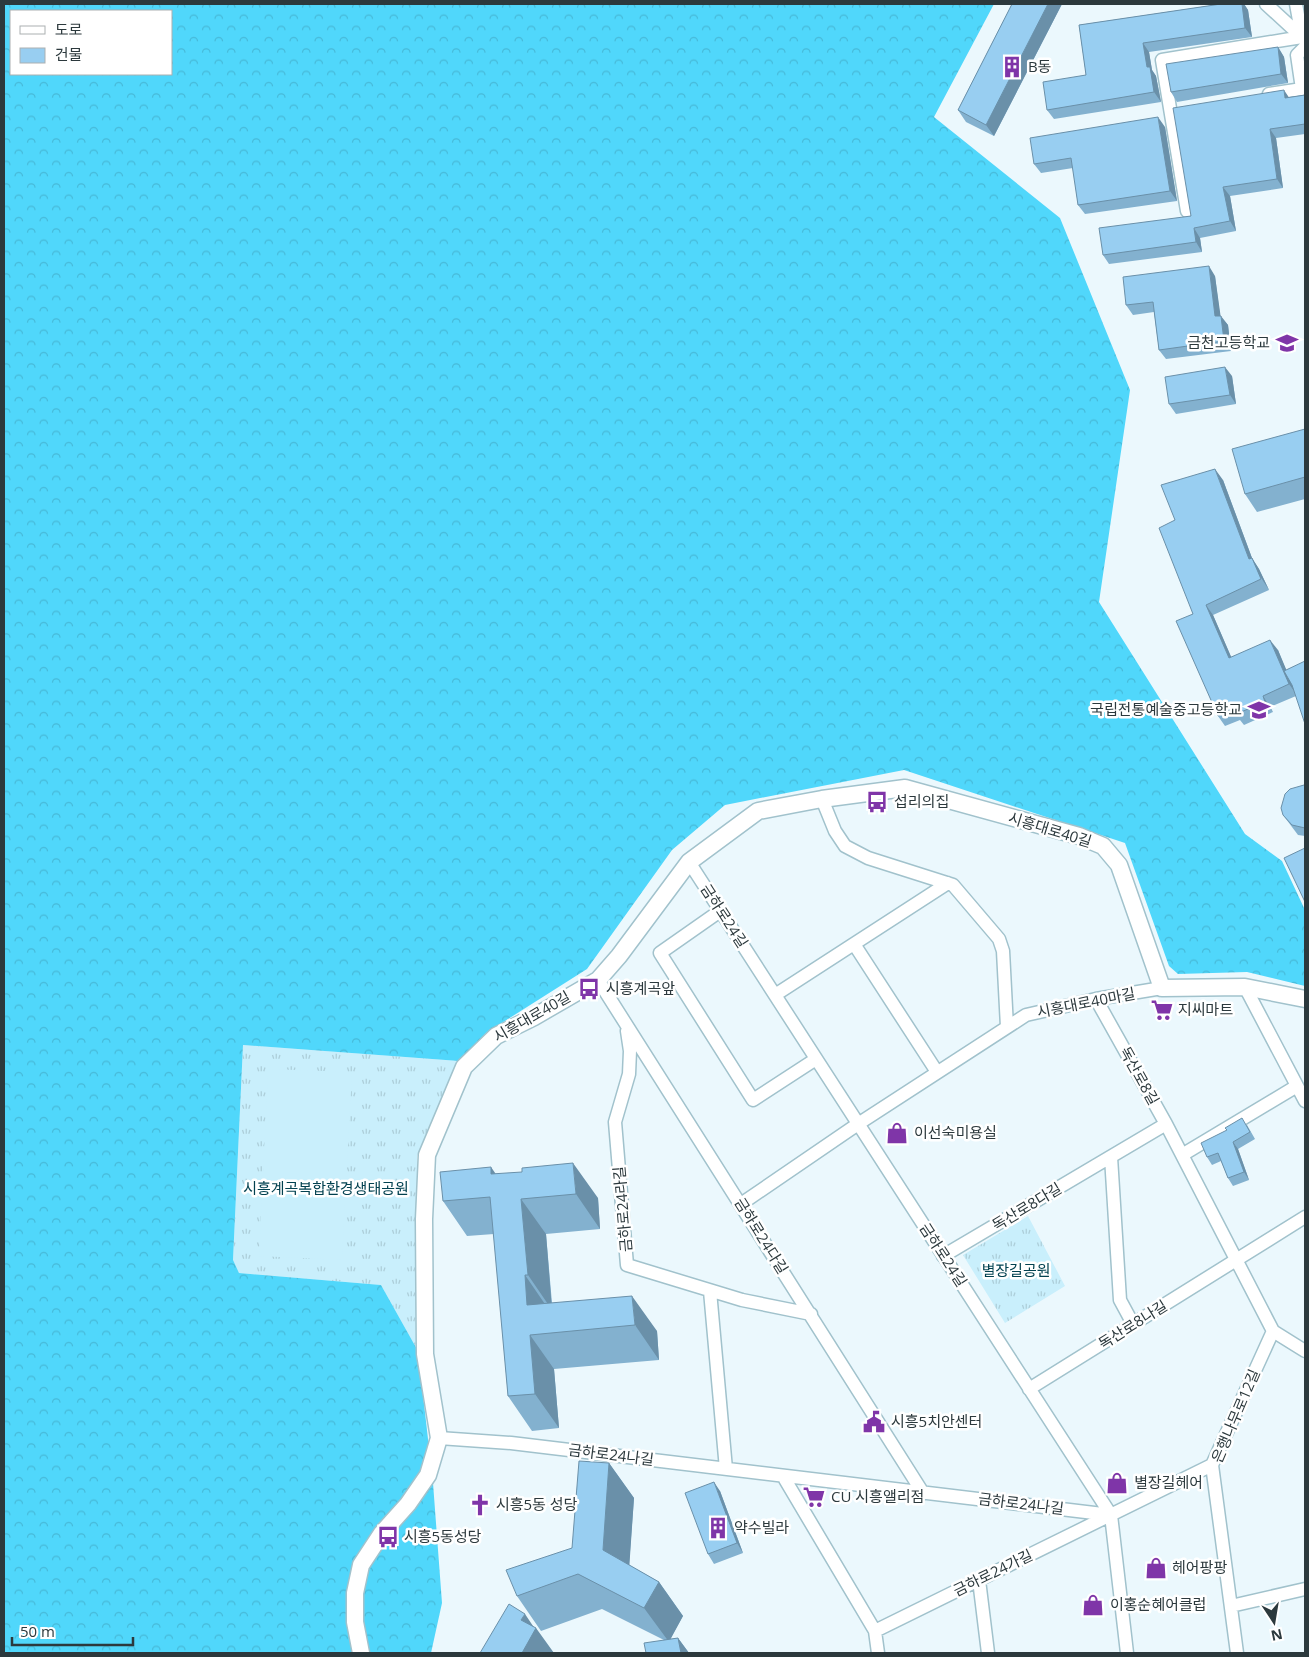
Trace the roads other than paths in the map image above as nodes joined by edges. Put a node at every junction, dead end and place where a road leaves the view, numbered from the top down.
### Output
1 (1266, 4) edge
2 (1296, 4) edge
3 (1304, 41) edge
4 (1255, 97) edge
5 (1187, 212) edge
6 (822, 799) junction
7 (689, 862) junction
8 (948, 883) junction
9 (720, 911) junction
10 (854, 944) junction
11 (598, 980) junction
12 (1245, 987) junction
13 (1162, 988) junction
14 (775, 995) junction
15 (1096, 999) junction
16 (1305, 999) edge
17 (627, 1025) junction
18 (1007, 1027) junction
19 (816, 1058) junction
20 (937, 1072) junction
21 (1298, 1086) junction
22 (1305, 1100) edge
23 (858, 1124) junction
24 (1166, 1124) junction
25 (1182, 1155) junction
26 (1110, 1157) junction
27 (741, 1204) junction
28 (1305, 1217) edge
29 (943, 1256) junction
30 (1237, 1260) junction
31 (710, 1291) junction
32 (811, 1314) junction
33 (1133, 1324) junction
34 (1273, 1330) junction
35 (1305, 1351) edge
36 (1029, 1389) junction
37 (439, 1438) junction
38 (1212, 1465) junction
39 (726, 1469) junction
40 (783, 1476) junction
41 (923, 1493) junction
42 (1111, 1515) junction
43 (979, 1580) junction
44 (1305, 1592) edge
45 (1231, 1606) junction
46 (875, 1631) junction
47 (362, 1653) edge
48 (878, 1653) edge
49 (988, 1653) edge
50 (1127, 1653) edge
51 (1237, 1653) edge

1 - 3 street
2 - 3 street
3 - 4 street
3 - 5 street
6 - 7 street, 시흥대로40길
6 - 8 street
6 - 13 street, 시흥대로40길
7 - 9 street, 금하로24길
7 - 11 street, 시흥대로40길
8 - 10 street
8 - 18 street
9 - 14 street, 금하로24길
9 - 19 street
10 - 14 street
10 - 20 street
11 - 17 street, 금하로24다길
11 - 37 street, 시흥대로40길
12 - 13 street
12 - 16 street
12 - 21 street
13 - 15 street, 시흥대로40마길
14 - 19 street, 금하로24길
15 - 18 street, 시흥대로40마길
15 - 24 street, 독산로8길
17 - 27 street, 금하로24다길
17 - 31 street, 금하로24라길
18 - 20 street, 시흥대로40마길
19 - 23 street, 금하로24길
20 - 23 street, 시흥대로40마길
21 - 22 street
21 - 25 street
23 - 27 street, 시흥대로40마길
23 - 29 street, 금하로24길
24 - 25 street, 독산로8길
24 - 26 street, 독산로8다길
25 - 30 street, 독산로8길
26 - 29 street, 독산로8다길
26 - 33 street
27 - 32 street, 금하로24다길
28 - 30 street
29 - 36 street, 금하로24길
30 - 33 street, 독산로8나길
30 - 34 street, 독산로8길
31 - 32 street, 금하로24라길
31 - 39 street
32 - 41 street, 금하로24다길
33 - 36 street, 독산로8나길
34 - 35 street, 독산로8길
34 - 38 street, 은행나무로12길
36 - 42 street, 금하로24길
37 - 39 street, 금하로24나길
37 - 47 street
38 - 42 street
38 - 45 street, 은행나무로12길
39 - 40 street, 금하로24나길
40 - 41 street, 금하로24나길
40 - 46 street
41 - 42 street, 금하로24나길
42 - 43 street, 금하로24가길
42 - 50 street, 금하로24길
43 - 46 street, 금하로24가길
43 - 49 street
44 - 45 street
45 - 51 street, 은행나무로12길
46 - 48 street

